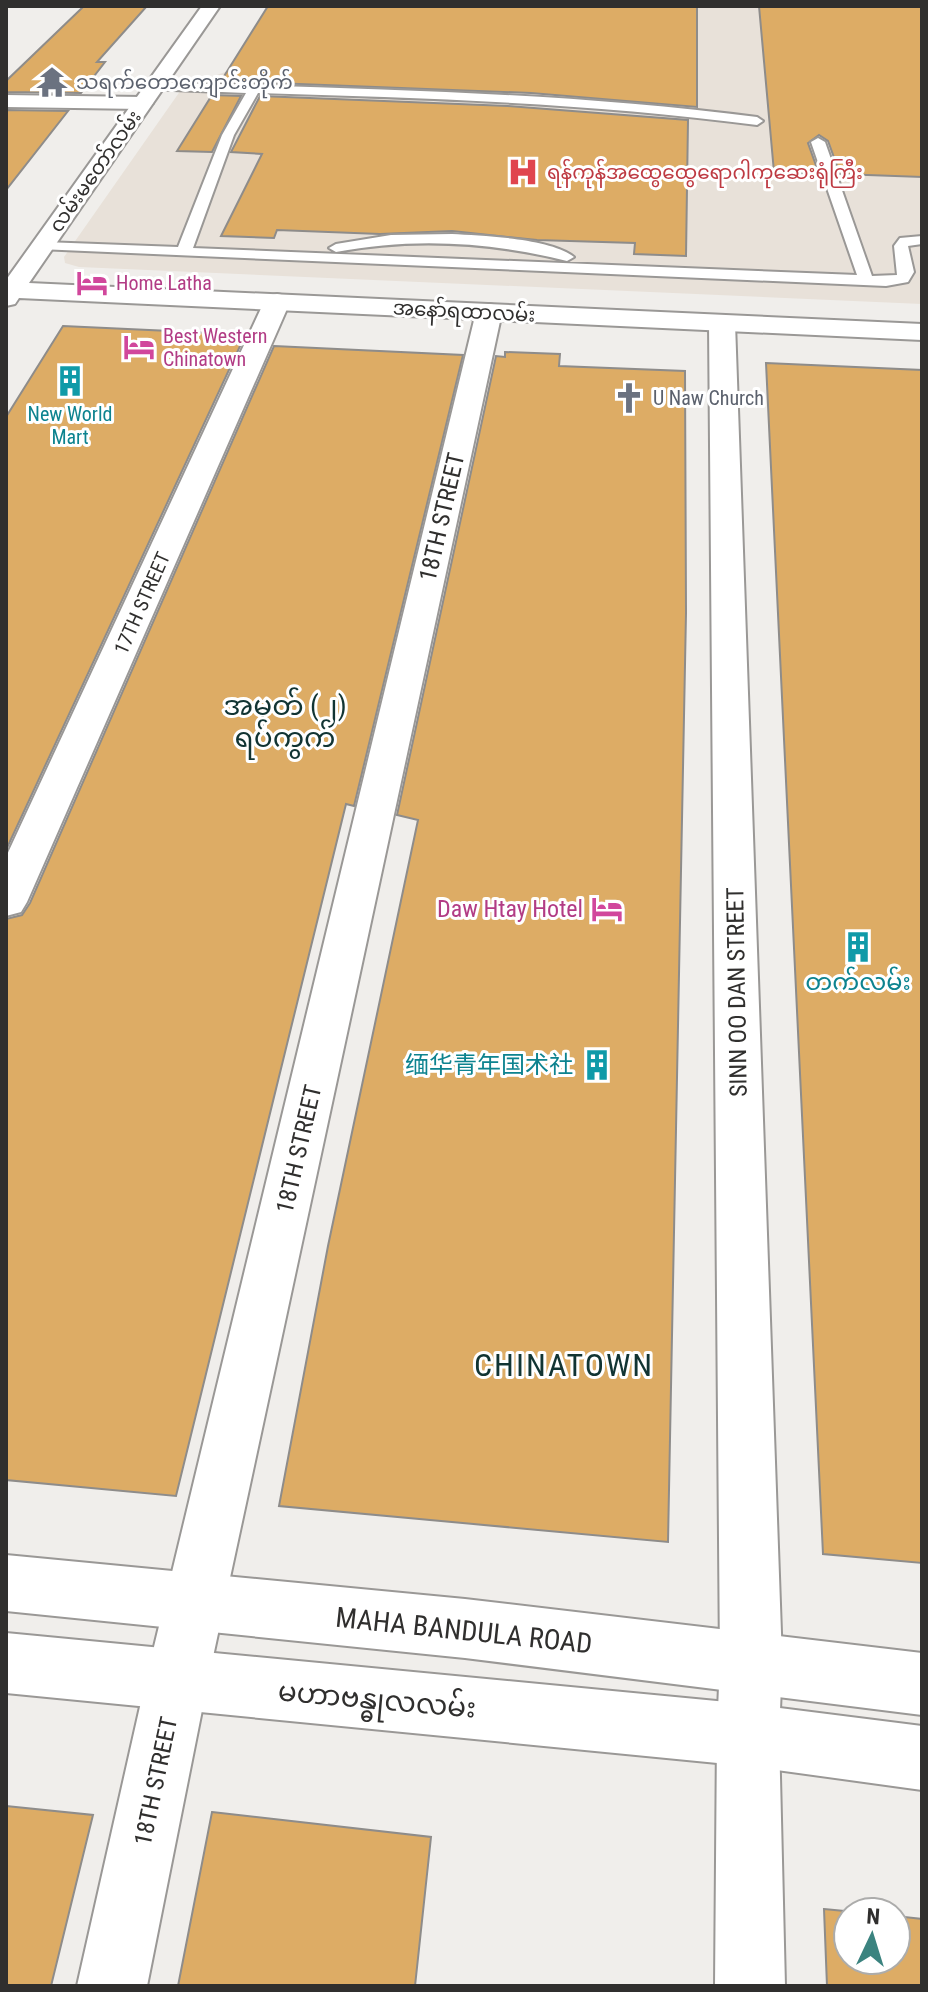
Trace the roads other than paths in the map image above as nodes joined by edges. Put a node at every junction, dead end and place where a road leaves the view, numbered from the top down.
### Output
1 (211, 6) edge
2 (254, 90) junction
3 (147, 95) junction
4 (6, 101) edge
5 (757, 121) dead end
6 (818, 142) dead end
7 (922, 240) edge
8 (44, 246) junction
9 (184, 252) junction
10 (298, 257) junction
11 (605, 270) junction
12 (866, 280) junction
13 (8, 293) edge
14 (277, 302) junction
15 (489, 312) junction
16 (722, 323) junction
17 (922, 332) edge
18 (6, 902) edge
19 (6, 1583) edge
20 (196, 1600) junction
21 (751, 1661) junction
22 (6, 1663) edge
23 (177, 1680) junction
24 (922, 1684) edge
25 (748, 1735) junction
26 (922, 1758) edge
27 (112, 1986) edge
28 (750, 1986) edge

1 - 3 street, လမ်းမတော်လမ်း
2 - 3 lane
2 - 5 lane
2 - 9 lane
3 - 4 street
3 - 8 street, လမ်းမတော်လမ်း
6 - 12 lane
7 - 12 lane
8 - 9 lane
8 - 13 street, လမ်းမတော်လမ်း
9 - 10 lane
10 - 11 lane
10 - 11 lane
11 - 12 lane
13 - 14 street, အနော်ရထာလမ်း
14 - 15 street, အနော်ရထာလမ်း
14 - 18 street, 17TH STREET
15 - 16 street, အနော်ရထာလမ်း
15 - 20 street, 18TH STREET
16 - 17 street, အနော်ရထာလမ်း
16 - 21 street, SINN OO DAN STREET
19 - 20 street, MAHA BANDULA ROAD
20 - 21 street, MAHA BANDULA ROAD
20 - 23 street, 18TH STREET
21 - 24 street, MAHA BANDULA ROAD
21 - 25 street
22 - 23 street, မဟာဗန္ဓုလလမ်း
23 - 25 street, မဟာဗန္ဓုလလမ်း
23 - 27 street, 18TH STREET
25 - 26 street, မဟာဗန္ဓုလလမ်း
25 - 28 street

